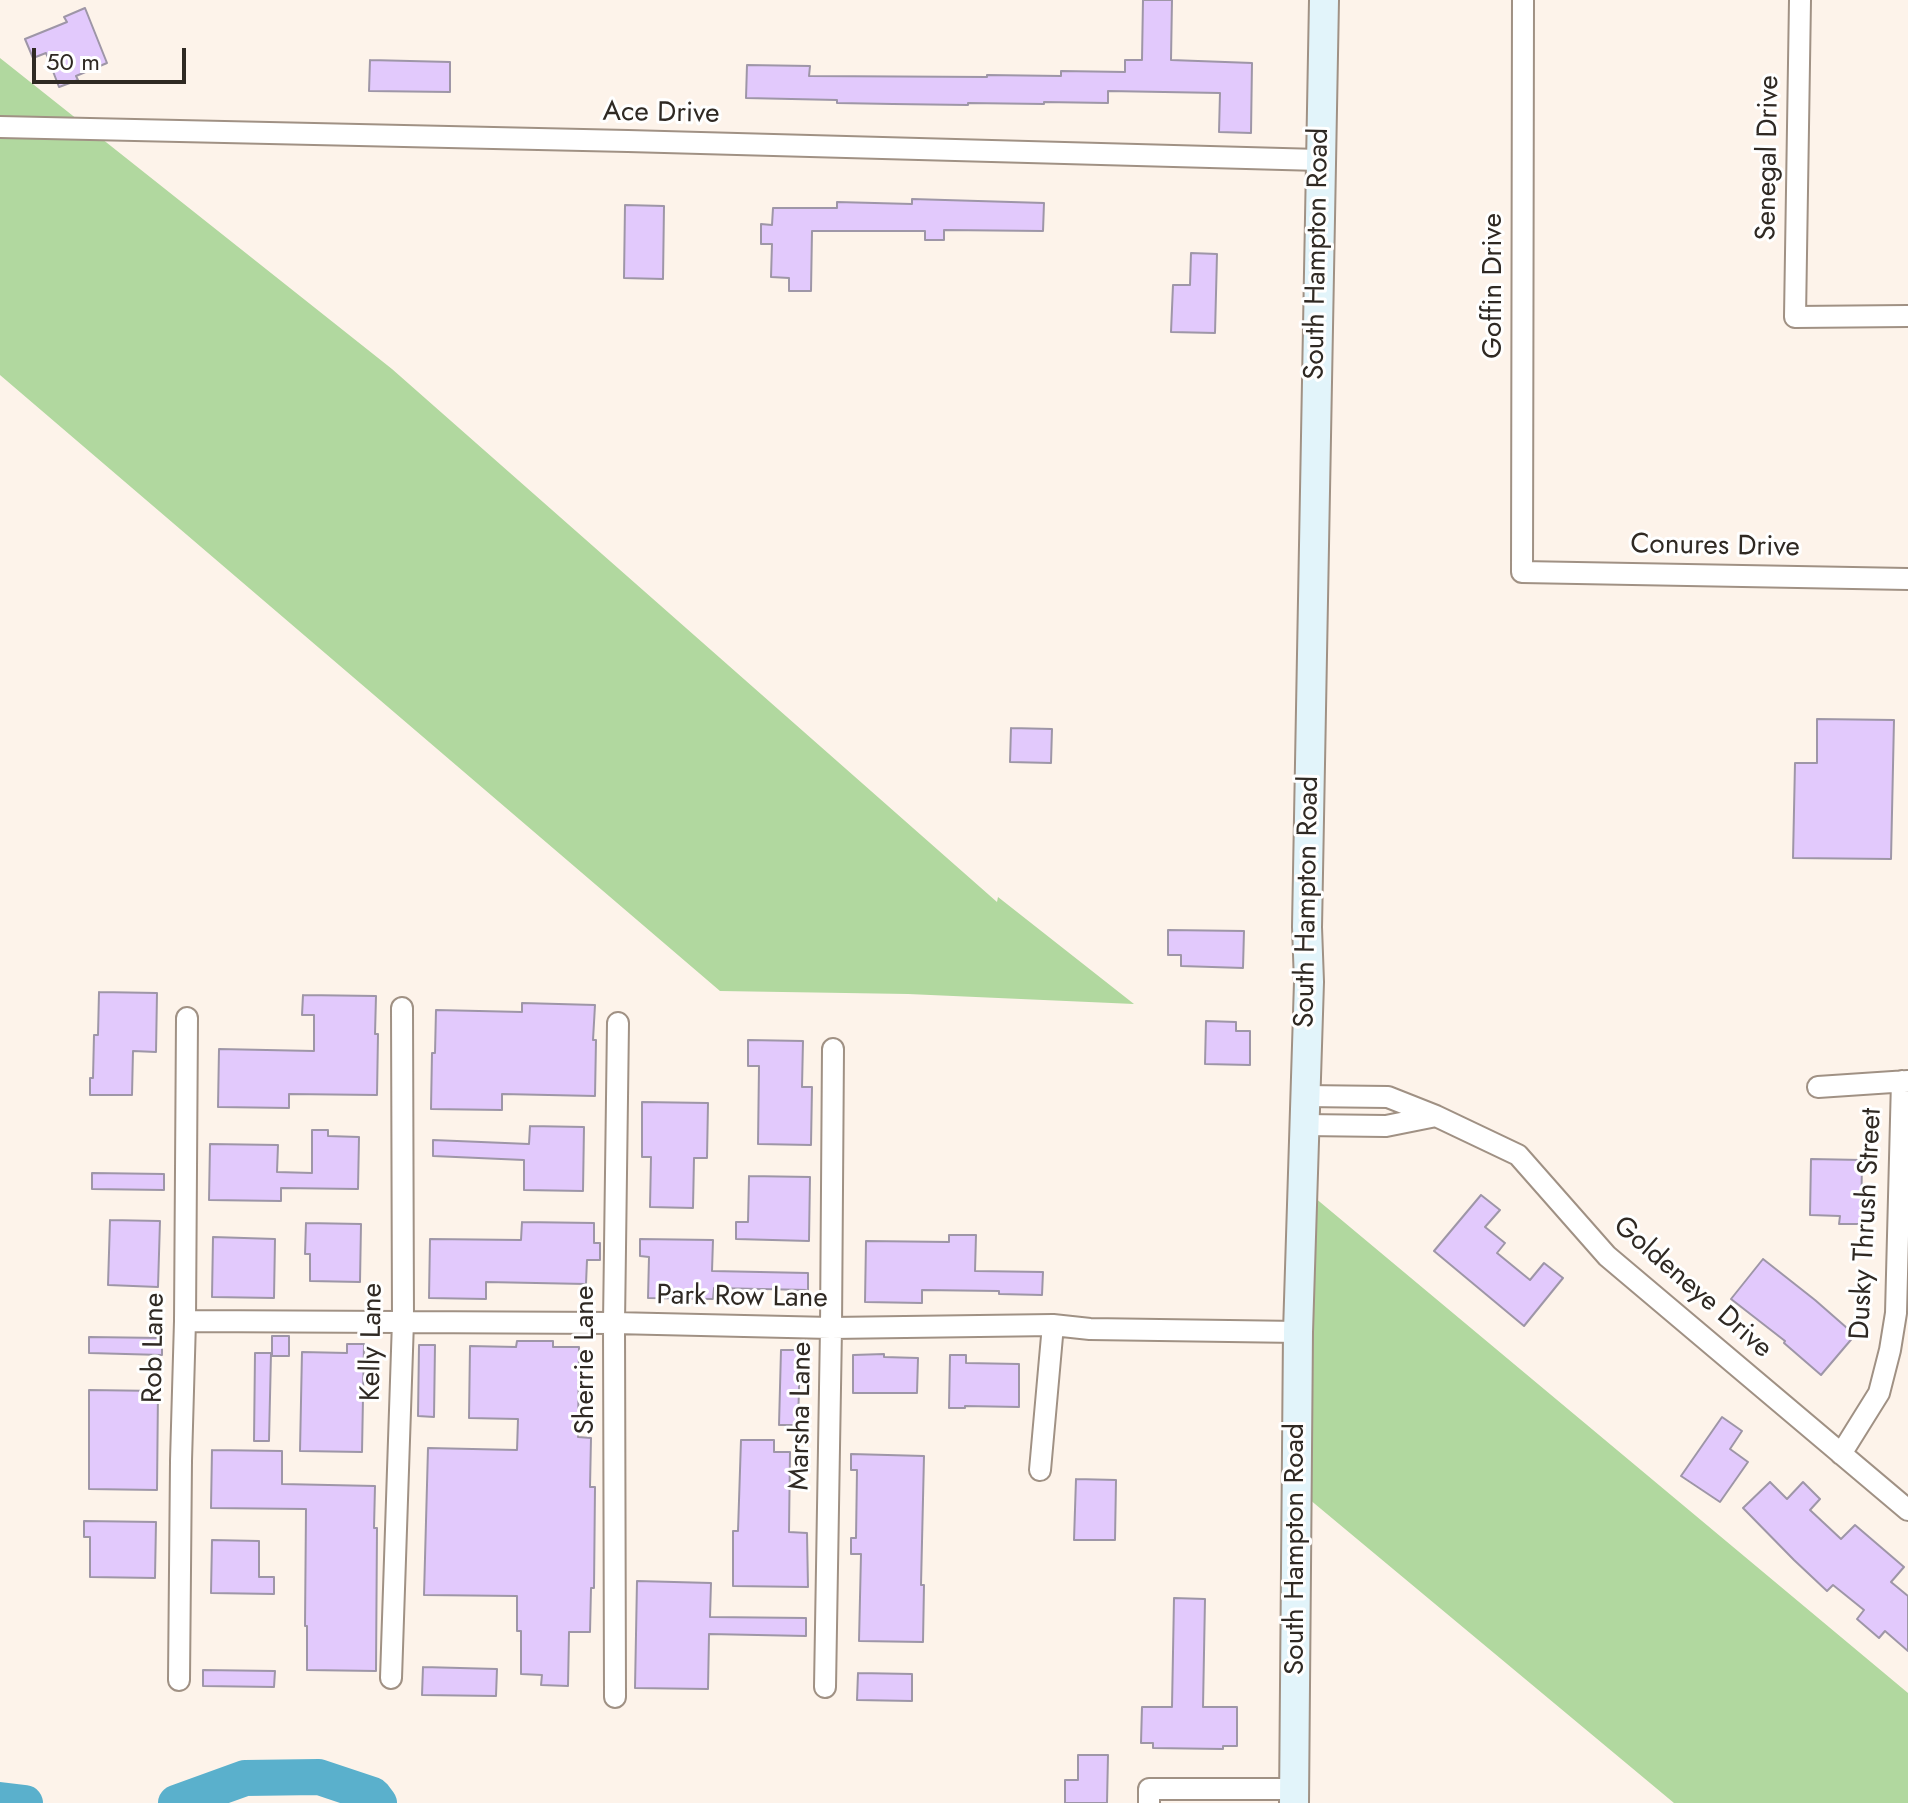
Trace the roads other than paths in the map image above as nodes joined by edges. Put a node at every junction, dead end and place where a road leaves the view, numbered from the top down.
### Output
1 (1324, 0) edge
2 (1523, 0) edge
3 (1800, 0) edge
4 (0, 127) edge
5 (1319, 160) junction
6 (1908, 316) edge
7 (1522, 572) joint
8 (1908, 579) edge
9 (402, 1008) dead end
10 (187, 1018) dead end
11 (618, 1023) dead end
12 (833, 1049) dead end
13 (1905, 1081) edge
14 (1818, 1087) dead end
15 (1304, 1096) junction
16 (1436, 1116) junction
17 (1304, 1125) junction
18 (185, 1321) junction
19 (403, 1321) junction
20 (614, 1323) junction
21 (1053, 1325) junction
22 (831, 1328) junction
23 (1298, 1332) junction
24 (1841, 1454) junction
25 (1040, 1470) dead end
26 (1908, 1510) edge
27 (391, 1678) dead end
28 (179, 1680) dead end
29 (825, 1687) dead end
30 (615, 1697) dead end
31 (1222, 1796) edge
32 (1294, 1796) edge
33 (1149, 1803) edge

1 - 5 main road, South Hampton Road
2 - 7 street, Goffin Drive
3 - 6 street, Senegal Drive
4 - 5 street, Ace Drive
5 - 15 main road, South Hampton Road
7 - 8 street, Conures Drive
9 - 19 street, Kelly Lane
10 - 18 street, Rob Lane
11 - 20 street, Sherrie Lane
12 - 22 street, Marsha Lane
13 - 14 street
13 - 24 street, Dusky Thrush Street
15 - 16 street, Goldeneye Drive
15 - 17 main road, South Hampton Road
16 - 17 street
16 - 24 street, Goldeneye Drive
17 - 23 main road, South Hampton Road
18 - 19 street, Park Row Lane
18 - 28 street, Rob Lane
19 - 20 street, Park Row Lane
19 - 27 street, Kelly Lane
20 - 22 street, Park Row Lane
20 - 30 street, Sherrie Lane
21 - 22 street, Park Row Lane
21 - 23 street, Park Row Lane
21 - 25 street
22 - 29 street, Marsha Lane
23 - 32 main road, South Hampton Road
24 - 26 street, Goldeneye Drive
31 - 32 street
31 - 33 street

